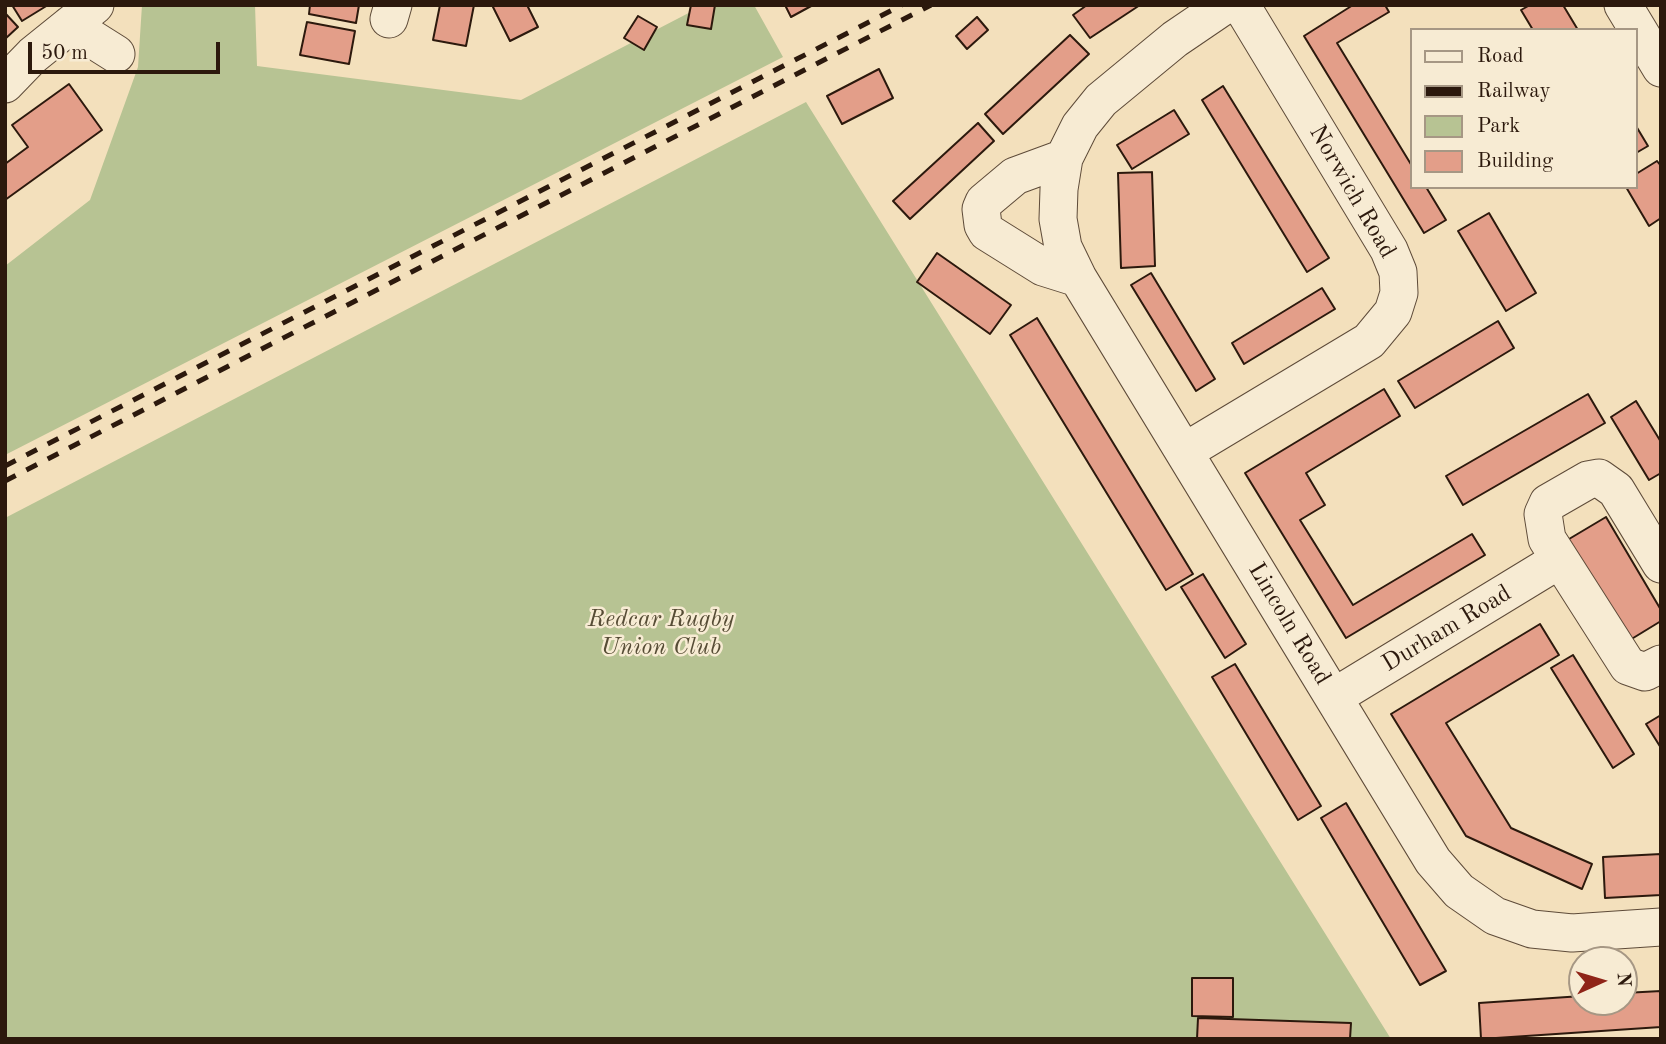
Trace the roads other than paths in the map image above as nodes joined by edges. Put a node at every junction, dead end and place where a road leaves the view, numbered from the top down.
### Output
1 (1225, 5) edge
2 (1241, 5) edge
3 (1623, 5) edge
4 (83, 15) edge
5 (1637, 28) edge
6 (1638, 30) edge
7 (116, 54) dead end
8 (1661, 68) edge
9 (5, 84) edge
10 (1064, 158) junction
11 (1078, 278) junction
12 (1184, 452) junction
13 (1650, 524) edge
14 (1559, 560) junction
15 (1661, 565) edge
16 (1661, 664) edge
17 (1334, 697) junction
18 (1661, 927) edge

1 - 10 street, Lincoln Road
2 - 12 street, Norwich Road
3 - 5 street
4 - 7 street
4 - 9 street
6 - 8 street
10 - 11 street, Lincoln Road
10 - 11 street
11 - 12 street, Lincoln Road
12 - 17 street, Lincoln Road
13 - 14 street
13 - 15 street
14 - 16 street
14 - 17 street, Durham Road
17 - 18 street, Lincoln Road

